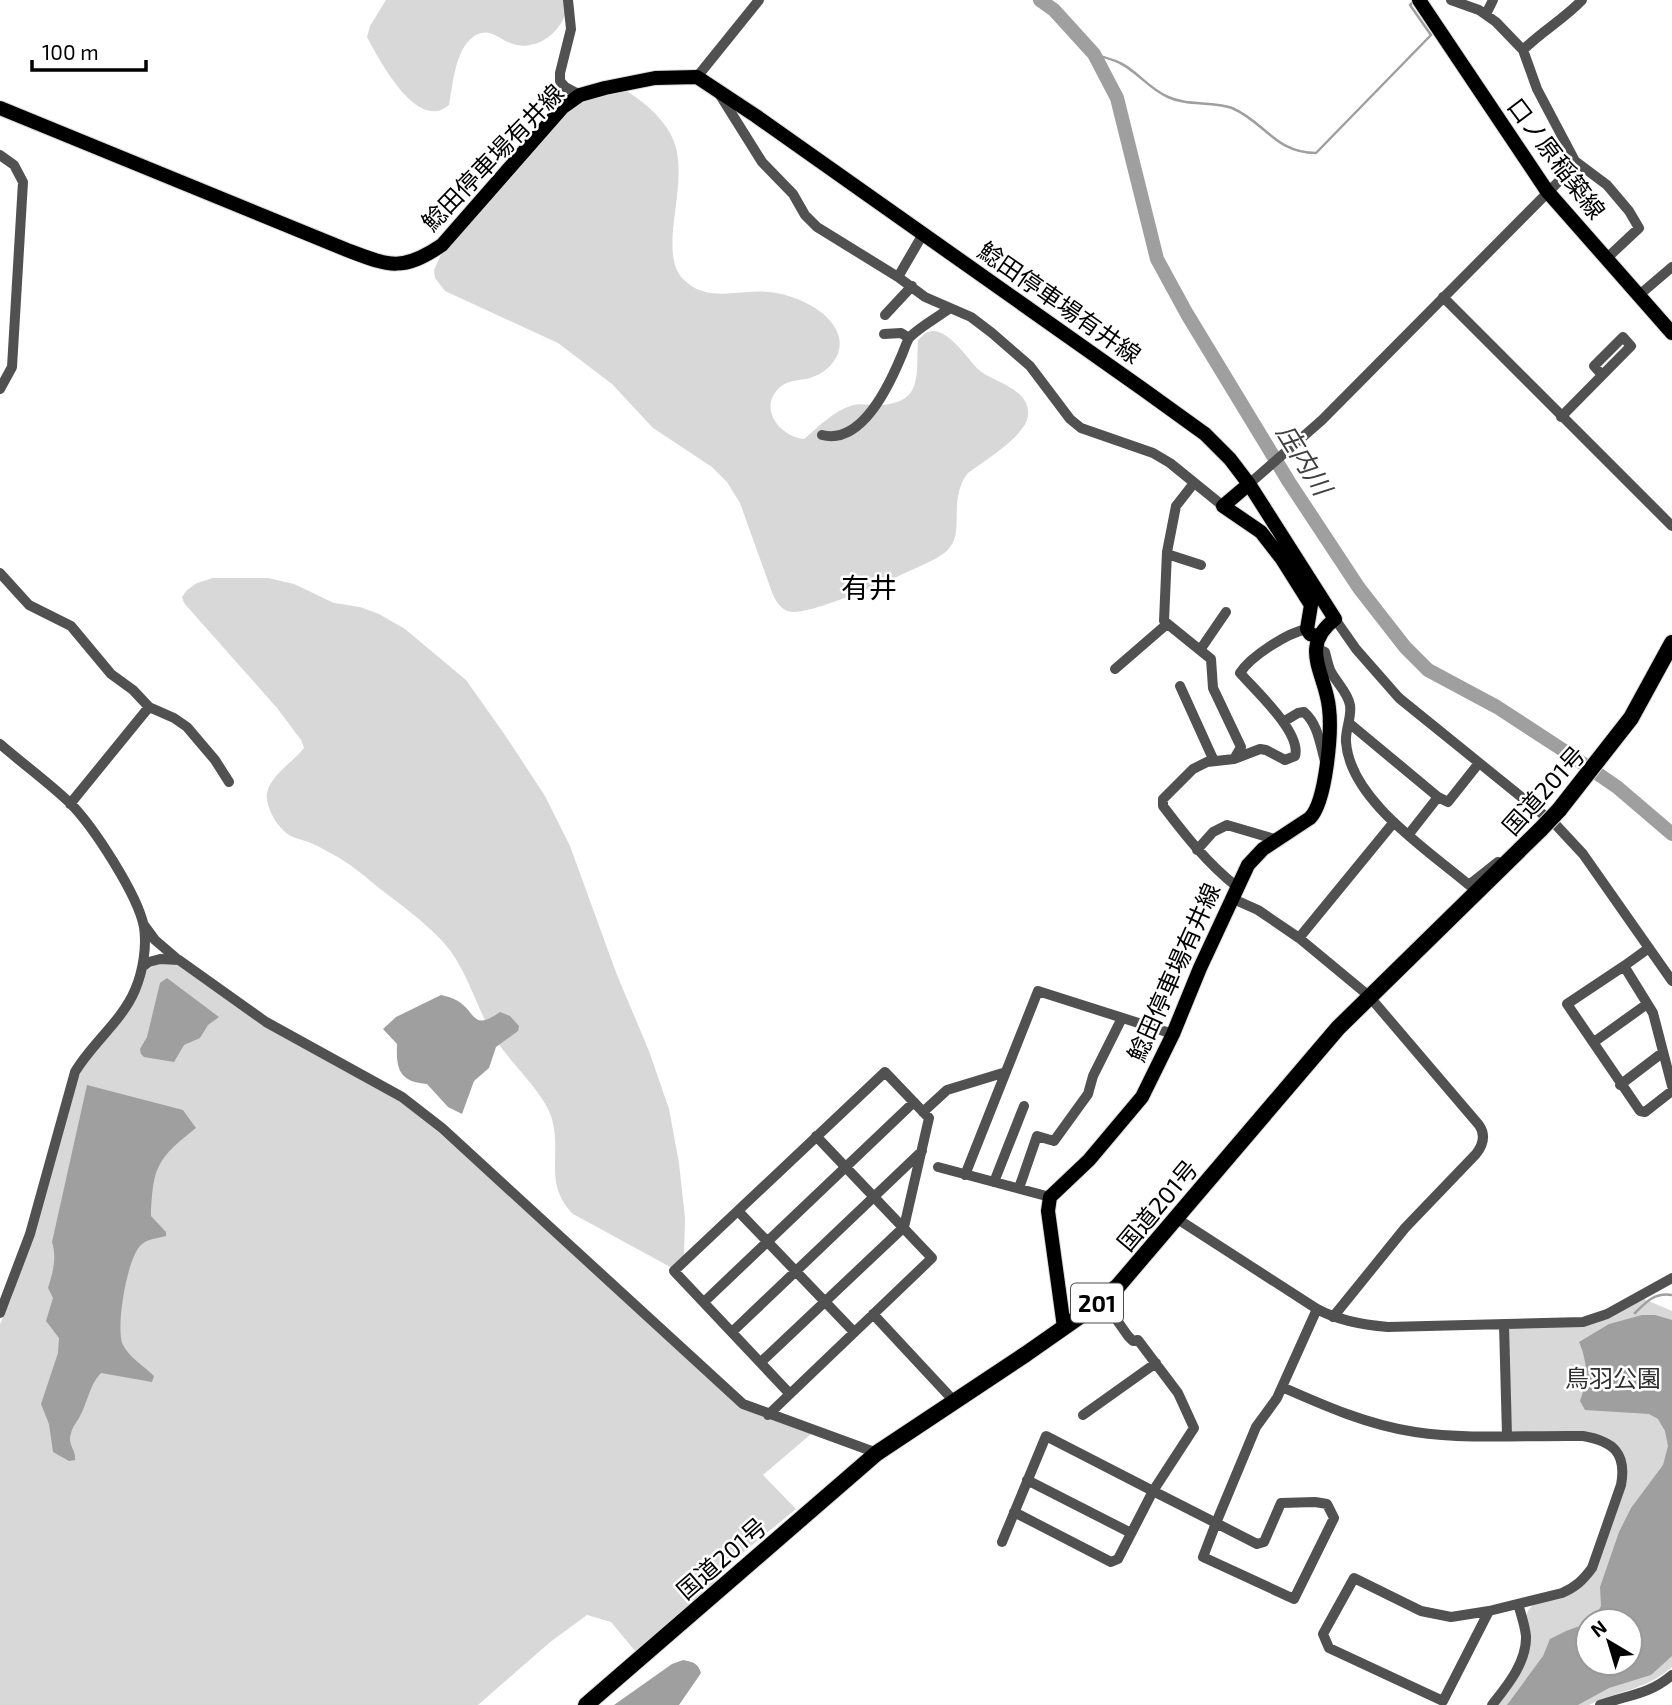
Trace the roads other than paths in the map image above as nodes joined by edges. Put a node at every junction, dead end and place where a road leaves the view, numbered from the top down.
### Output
1 (568, 0) edge
2 (759, 0) edge
3 (1419, 0) edge
4 (1451, 0) edge
5 (1493, 0) edge
6 (1582, 0) edge
7 (1486, 14) junction
8 (1523, 50) junction
9 (696, 77) junction
10 (714, 87) junction
11 (580, 95) junction
12 (0, 108) edge
13 (0, 155) edge
14 (1575, 161) junction
15 (1547, 191) junction
16 (923, 233) junction
17 (1606, 259) junction
18 (1672, 267) edge
19 (898, 277) junction
20 (912, 286) junction
21 (1638, 296) junction
22 (1443, 297) junction
23 (950, 307) junction
24 (886, 315) dead end
25 (1672, 333) edge
26 (884, 334) dead end
27 (909, 338) junction
28 (1602, 376) dead end
29 (0, 389) edge
30 (1561, 416) junction
31 (821, 435) dead end
32 (1194, 483) junction
33 (1249, 484) junction
34 (1223, 506) junction
35 (1672, 526) edge
36 (1167, 554) junction
37 (1201, 565) dead end
38 (0, 573) edge
39 (5, 589) edge
40 (1226, 612) dead end
41 (1335, 620) junction
42 (1167, 624) junction
43 (1314, 638) junction
44 (1672, 643) edge
45 (1200, 650) junction
46 (1115, 669) dead end
47 (1180, 686) dead end
48 (149, 707) junction
49 (1283, 722) junction
50 (1349, 723) junction
51 (0, 744) edge
52 (1234, 759) junction
53 (1214, 761) junction
54 (1326, 763) junction
55 (1479, 763) junction
56 (229, 782) dead end
57 (1438, 797) junction
58 (70, 804) junction
59 (1394, 822) junction
60 (1409, 834) junction
61 (1278, 840) junction
62 (1197, 850) junction
63 (1512, 858) junction
64 (1234, 892) junction
65 (144, 925) junction
66 (1299, 938) junction
67 (1649, 948) junction
68 (179, 960) junction
69 (142, 967) junction
70 (1624, 967) junction
71 (1672, 981) edge
72 (1369, 996) junction
73 (1647, 1004) junction
74 (1122, 1018) junction
75 (1173, 1034) junction
76 (1594, 1042) junction
77 (1662, 1053) junction
78 (1006, 1072) junction
79 (1620, 1085) junction
80 (1672, 1086) edge
81 (1672, 1091) edge
82 (914, 1102) junction
83 (1024, 1106) dead end
84 (923, 1112) junction
85 (816, 1136) junction
86 (922, 1151) junction
87 (845, 1166) junction
88 (938, 1167) dead end
89 (965, 1175) junction
90 (994, 1182) junction
91 (1019, 1188) junction
92 (874, 1196) junction
93 (1050, 1197) junction
94 (737, 1211) junction
95 (1176, 1218) junction
96 (904, 1227) junction
97 (767, 1242) junction
98 (796, 1271) junction
99 (1672, 1278) edge
100 (1102, 1299) junction
101 (704, 1302) junction
102 (825, 1302) junction
103 (1317, 1309) junction
104 (0, 1313) edge
105 (873, 1314) junction
106 (1332, 1317) junction
107 (1504, 1325) junction
108 (1065, 1327) junction
109 (732, 1332) junction
110 (854, 1332) junction
111 (761, 1362) junction
112 (1156, 1363) junction
113 (1282, 1387) junction
114 (789, 1393) junction
115 (954, 1401) junction
116 (768, 1415) junction
117 (1083, 1415) dead end
118 (1507, 1435) junction
119 (877, 1453) junction
120 (1027, 1480) junction
121 (1153, 1490) junction
122 (1014, 1512) junction
123 (1216, 1523) junction
124 (1131, 1533) junction
125 (1002, 1542) dead end
126 (1518, 1604) junction
127 (1489, 1611) junction
128 (1672, 1675) edge
129 (586, 1705) edge
130 (1492, 1705) edge
131 (1600, 1705) edge

1 - 11 street
2 - 9 street
3 - 15 main road, 口ノ原稲築線
4 - 7 street
5 - 7 street
6 - 8 street
7 - 8 street
8 - 14 street
9 - 10 main road, 鯰田停車場有井線
9 - 11 main road, 鯰田停車場有井線
10 - 16 main road, 鯰田停車場有井線
10 - 19 street
11 - 12 main road, 鯰田停車場有井線
13 - 29 street
14 - 15 street
14 - 17 street
15 - 17 main road, 口ノ原稲築線
15 - 22 street
16 - 19 street
16 - 33 main road, 鯰田停車場有井線
17 - 21 main road, 口ノ原稲築線
18 - 21 street
19 - 20 street
20 - 23 street
20 - 24 street
21 - 25 main road, 口ノ原稲築線
22 - 30 street
22 - 33 street
23 - 27 street
23 - 32 street
26 - 27 street
27 - 31 street
28 - 30 street
30 - 35 street
32 - 34 street
32 - 36 street
33 - 34 main road
33 - 41 main road, 鯰田停車場有井線
34 - 43 main road, 鯰田停車場有井線
36 - 37 street
36 - 42 street
38 - 39 street
39 - 48 street
40 - 45 street
41 - 43 main road
41 - 55 street
42 - 45 street
42 - 46 street
43 - 49 street
43 - 50 street
43 - 54 main road, 鯰田停車場有井線
44 - 63 highway, 国道201号 / 201, bridge
45 - 52 street
47 - 53 street
48 - 56 street
48 - 58 street
49 - 52 street
49 - 54 street
50 - 57 street
50 - 59 street
51 - 58 street
52 - 53 street
53 - 62 street
54 - 61 main road, 鯰田停車場有井線
55 - 57 street
55 - 67 street
57 - 60 street
58 - 65 street
59 - 60 street
59 - 66 street
60 - 63 street
61 - 62 street
61 - 64 main road, 鯰田停車場有井線
62 - 64 street
63 - 72 highway, 国道201号 / 201
64 - 66 street
64 - 75 main road, 鯰田停車場有井線
65 - 68 street
65 - 69 street
66 - 72 street
67 - 70 street
67 - 71 street
68 - 69 street
68 - 116 street
69 - 104 street
70 - 73 street
70 - 76 street
72 - 95 highway, 国道201号 / 201
72 - 106 street
73 - 76 street
73 - 77 street
74 - 75 street
74 - 78 street
74 - 91 street
75 - 93 main road, 鯰田停車場有井線
76 - 79 street
77 - 79 street
77 - 80 street
78 - 84 street
78 - 89 street
79 - 81 street
82 - 84 street
82 - 85 street
82 - 87 street
83 - 90 street
84 - 86 street
85 - 87 street
85 - 94 street
86 - 92 street
86 - 96 street
87 - 92 street
87 - 97 street
88 - 89 street
89 - 90 street
90 - 91 street
91 - 93 street
92 - 96 street
92 - 98 street
93 - 108 main road
94 - 97 street
94 - 101 street
95 - 100 highway, 国道201号 / 201
95 - 103 street
96 - 102 street
96 - 105 street
97 - 98 street
97 - 101 street
98 - 102 street
98 - 109 street
99 - 107 street
100 - 108 highway, 国道201号 / 201
100 - 112 street
101 - 109 street
102 - 110 street
102 - 111 street
103 - 106 street
103 - 113 street
105 - 110 street
105 - 115 street
106 - 107 street
107 - 118 street
108 - 115 highway, 国道201号 / 201
109 - 111 street
110 - 114 street
111 - 114 street
112 - 117 street
112 - 121 street
113 - 118 street
113 - 123 street
114 - 116 street
115 - 119 highway, 国道201号 / 201
116 - 119 street
118 - 126 street
119 - 129 highway, 国道201号 / 201
120 - 121 street
120 - 122 street
120 - 124 street
121 - 123 street
121 - 124 street
122 - 124 street
122 - 125 street
123 - 123 street
126 - 127 street
126 - 130 street
127 - 127 street
128 - 131 street

